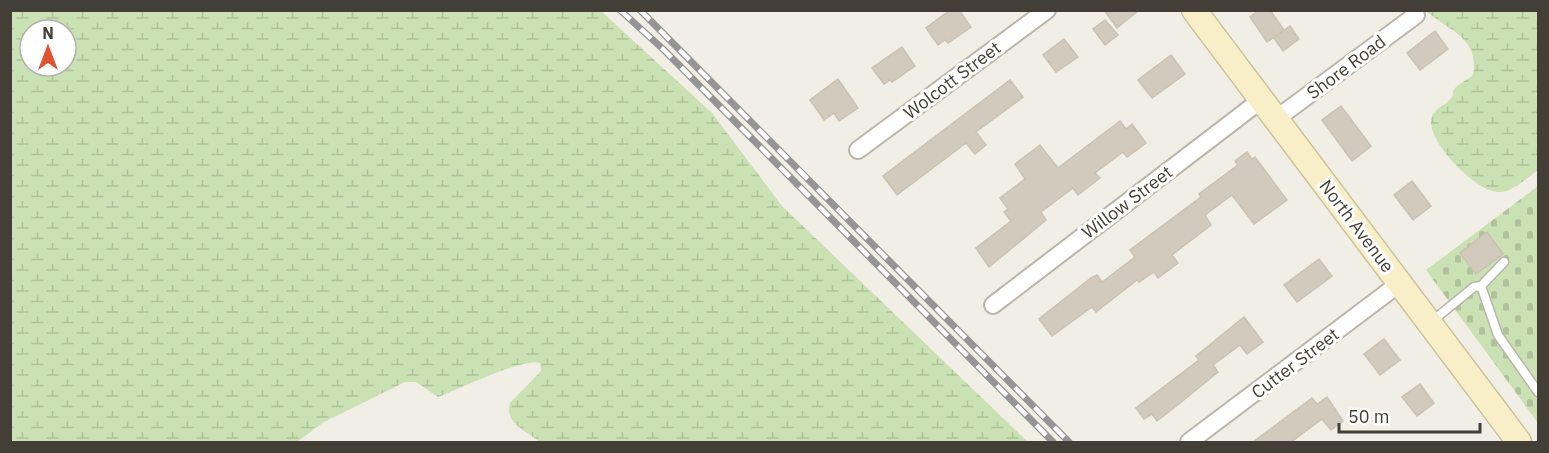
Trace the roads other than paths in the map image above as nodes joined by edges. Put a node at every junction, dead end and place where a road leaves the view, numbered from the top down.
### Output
1 (1047, 10) edge
2 (1194, 10) edge
3 (1416, 15) dead end
4 (1261, 100) junction
5 (1276, 119) junction
6 (858, 150) dead end
7 (1504, 262) dead end
8 (1400, 283) junction
9 (1481, 286) junction
10 (993, 305) dead end
11 (1429, 324) junction
12 (1539, 392) edge
13 (1189, 442) edge
14 (1519, 442) edge

1 - 6 street, Wolcott Street
2 - 4 street, North Avenue
3 - 5 street, Shore Road
4 - 5 street, North Avenue
4 - 10 street, Willow Street
5 - 8 street, North Avenue
7 - 9 lane
8 - 11 street, North Avenue
8 - 13 street, Cutter Street
9 - 11 lane
9 - 12 lane
11 - 14 street, North Avenue

